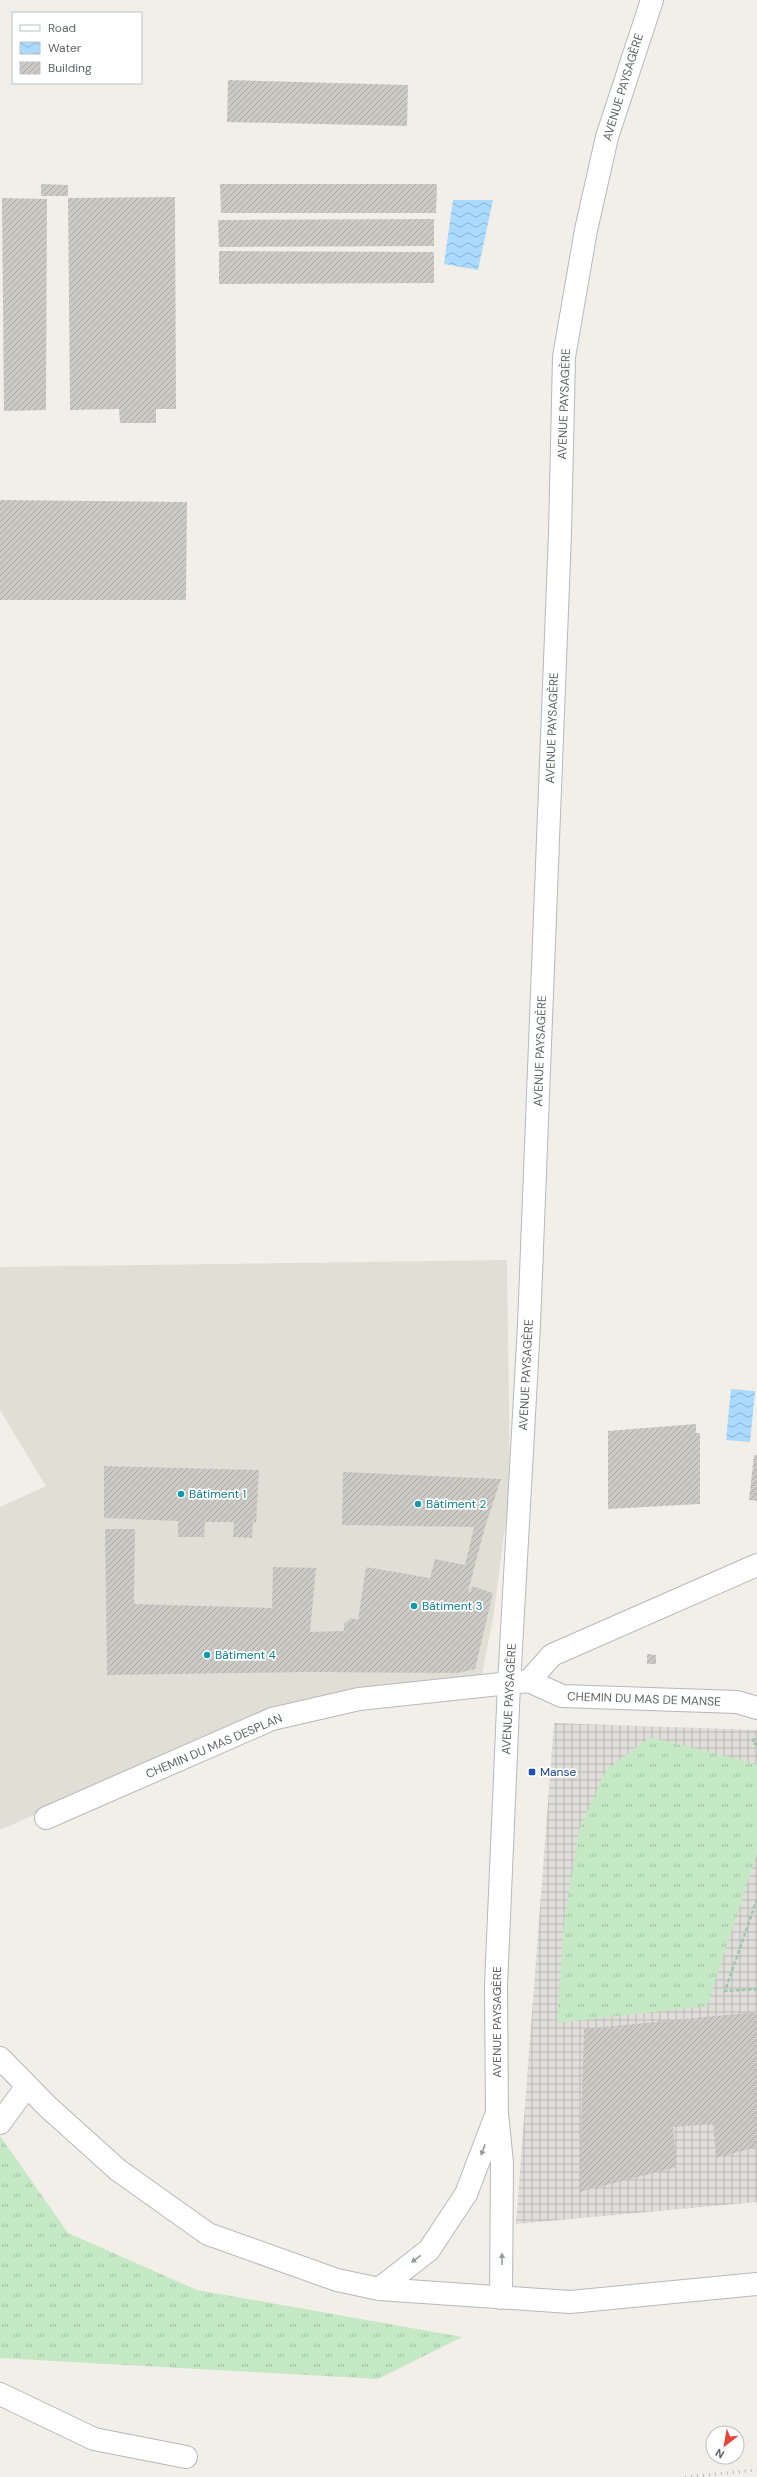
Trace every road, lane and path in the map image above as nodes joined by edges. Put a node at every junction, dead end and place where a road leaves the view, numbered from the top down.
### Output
1 (652, 0) edge
2 (757, 1565) edge
3 (519, 1682) junction
4 (757, 1708) edge
5 (46, 1818) dead end
6 (757, 1900) edge
7 (757, 1989) edge
8 (0, 2058) edge
9 (26, 2086) junction
10 (497, 2113) junction
11 (0, 2123) edge
12 (757, 2284) edge
13 (379, 2289) junction
14 (501, 2298) junction
15 (0, 2394) edge
16 (186, 2457) dead end

1 - 3 street, AVENUE PAYSAGÈRE
2 - 3 street
3 - 4 street, CHEMIN DU MAS DE MANSE
3 - 5 street, CHEMIN DU MAS DESPLAN
3 - 10 street, AVENUE PAYSAGÈRE
6 - 7 path
8 - 9 street
9 - 11 street
9 - 13 street
10 -> 13 street, AVENUE PAYSAGÈRE
14 -> 10 street, AVENUE PAYSAGÈRE
12 - 14 street
13 - 14 street
15 - 16 street

